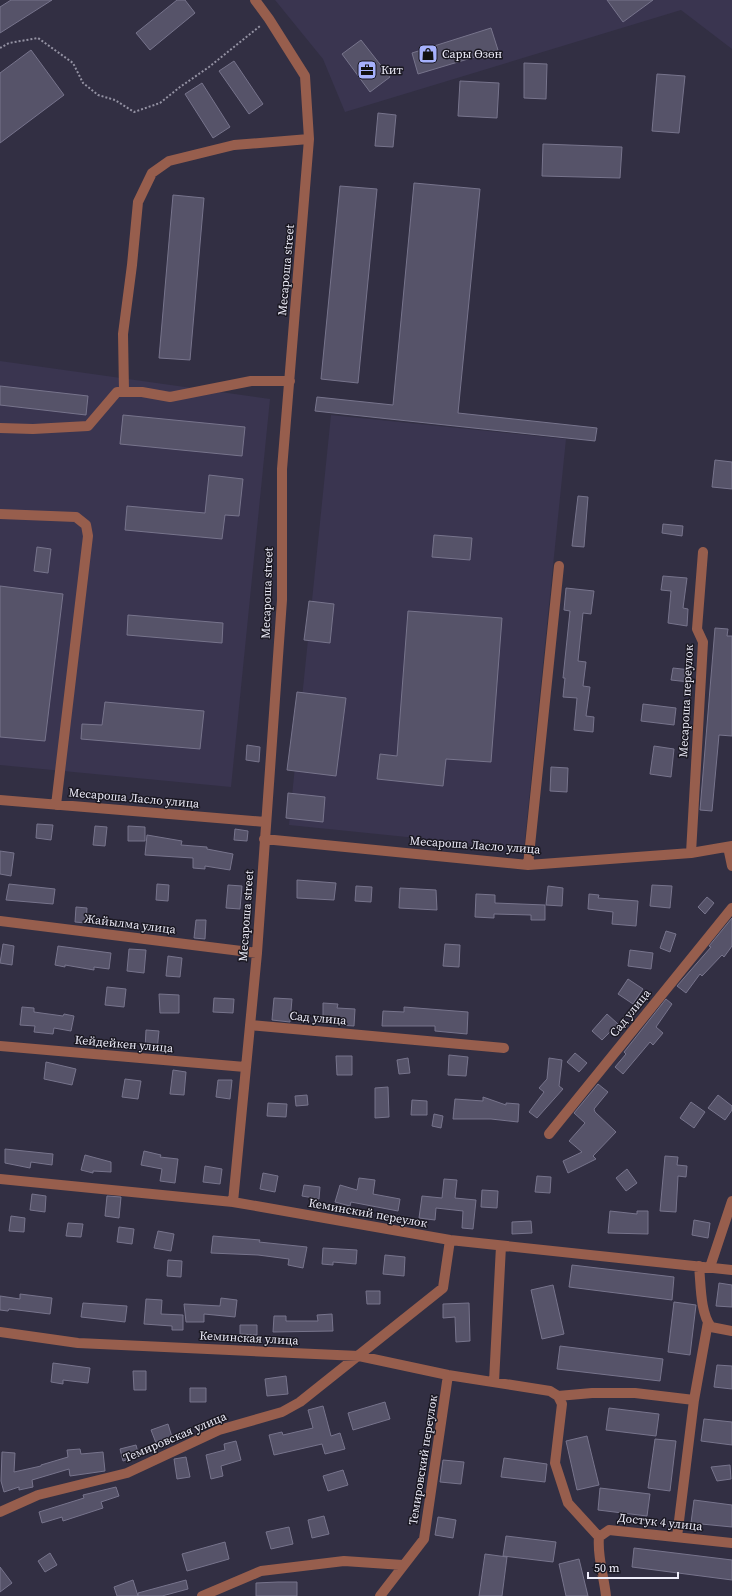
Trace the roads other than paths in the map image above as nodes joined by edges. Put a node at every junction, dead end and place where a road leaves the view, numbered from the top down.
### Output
1 (255, 0) edge
2 (309, 139) junction
3 (290, 381) junction
4 (124, 391) junction
5 (0, 428) edge
6 (0, 514) edge
7 (703, 552) dead end
8 (559, 566) dead end
9 (0, 800) edge
10 (56, 805) junction
11 (265, 822) junction
12 (264, 839) junction
13 (730, 846) edge
14 (691, 853) junction
15 (528, 864) junction
16 (732, 866) edge
17 (732, 908) edge
18 (0, 921) edge
19 (258, 953) junction
20 (250, 1025) junction
21 (0, 1046) edge
22 (504, 1048) dead end
23 (246, 1067) junction
24 (549, 1134) dead end
25 (0, 1179) edge
26 (732, 1201) edge
27 (233, 1202) junction
28 (450, 1240) junction
29 (502, 1246) junction
30 (699, 1266) junction
31 (710, 1267) junction
32 (732, 1270) edge
33 (708, 1322) junction
34 (732, 1331) edge
35 (0, 1332) edge
36 (359, 1356) junction
37 (448, 1375) junction
38 (494, 1382) junction
39 (558, 1396) junction
40 (694, 1400) junction
41 (0, 1512) edge
42 (599, 1537) junction
43 (677, 1537) junction
44 (732, 1543) edge
45 (403, 1565) junction
46 (202, 1596) edge
47 (380, 1596) edge
48 (606, 1596) edge

1 - 2 street, Месароша street
2 - 3 street, Месароша street
2 - 4 street
3 - 4 street
3 - 11 street, Месароша street
4 - 5 street
6 - 10 street
7 - 14 street, Месароша переулок
8 - 15 street
9 - 10 street, Месароша Ласло улица
10 - 11 street, Месароша Ласло улица
11 - 12 street, Месароша street
12 - 15 street, Месароша Ласло улица
12 - 19 street, Месароша street
13 - 14 street, Месароша Ласло улица
13 - 16 street
14 - 15 street, Месароша Ласло улица
17 - 24 street, Сад улица
18 - 19 street, Жайылма улица
19 - 20 street, Месароша street
20 - 22 street, Сад улица
20 - 23 street, Месароша street
21 - 23 street, Кейдейкен улица
23 - 27 street, Месароша street
25 - 27 street, Кеминский переулок
26 - 31 street
27 - 28 street, Кеминский переулок
28 - 29 street, Кеминский переулок
28 - 36 street, Темировская улица
29 - 30 street, Кеминский переулок
29 - 38 street
30 - 31 street, Кеминский переулок
30 - 33 street
31 - 32 street, Кеминский переулок
33 - 34 street
33 - 40 street
35 - 36 street, Кеминская улица
36 - 37 street, Кеминская улица
36 - 41 street, Темировская улица
37 - 38 street, Кеминская улица
37 - 45 street, Темировский переулок
38 - 39 street, Кеминская улица
39 - 40 street
39 - 42 street
40 - 43 street
42 - 43 street, Достук 4 улица
42 - 48 street
43 - 44 street, Достук 4 улица
45 - 46 street
45 - 47 street, Темировский переулок

